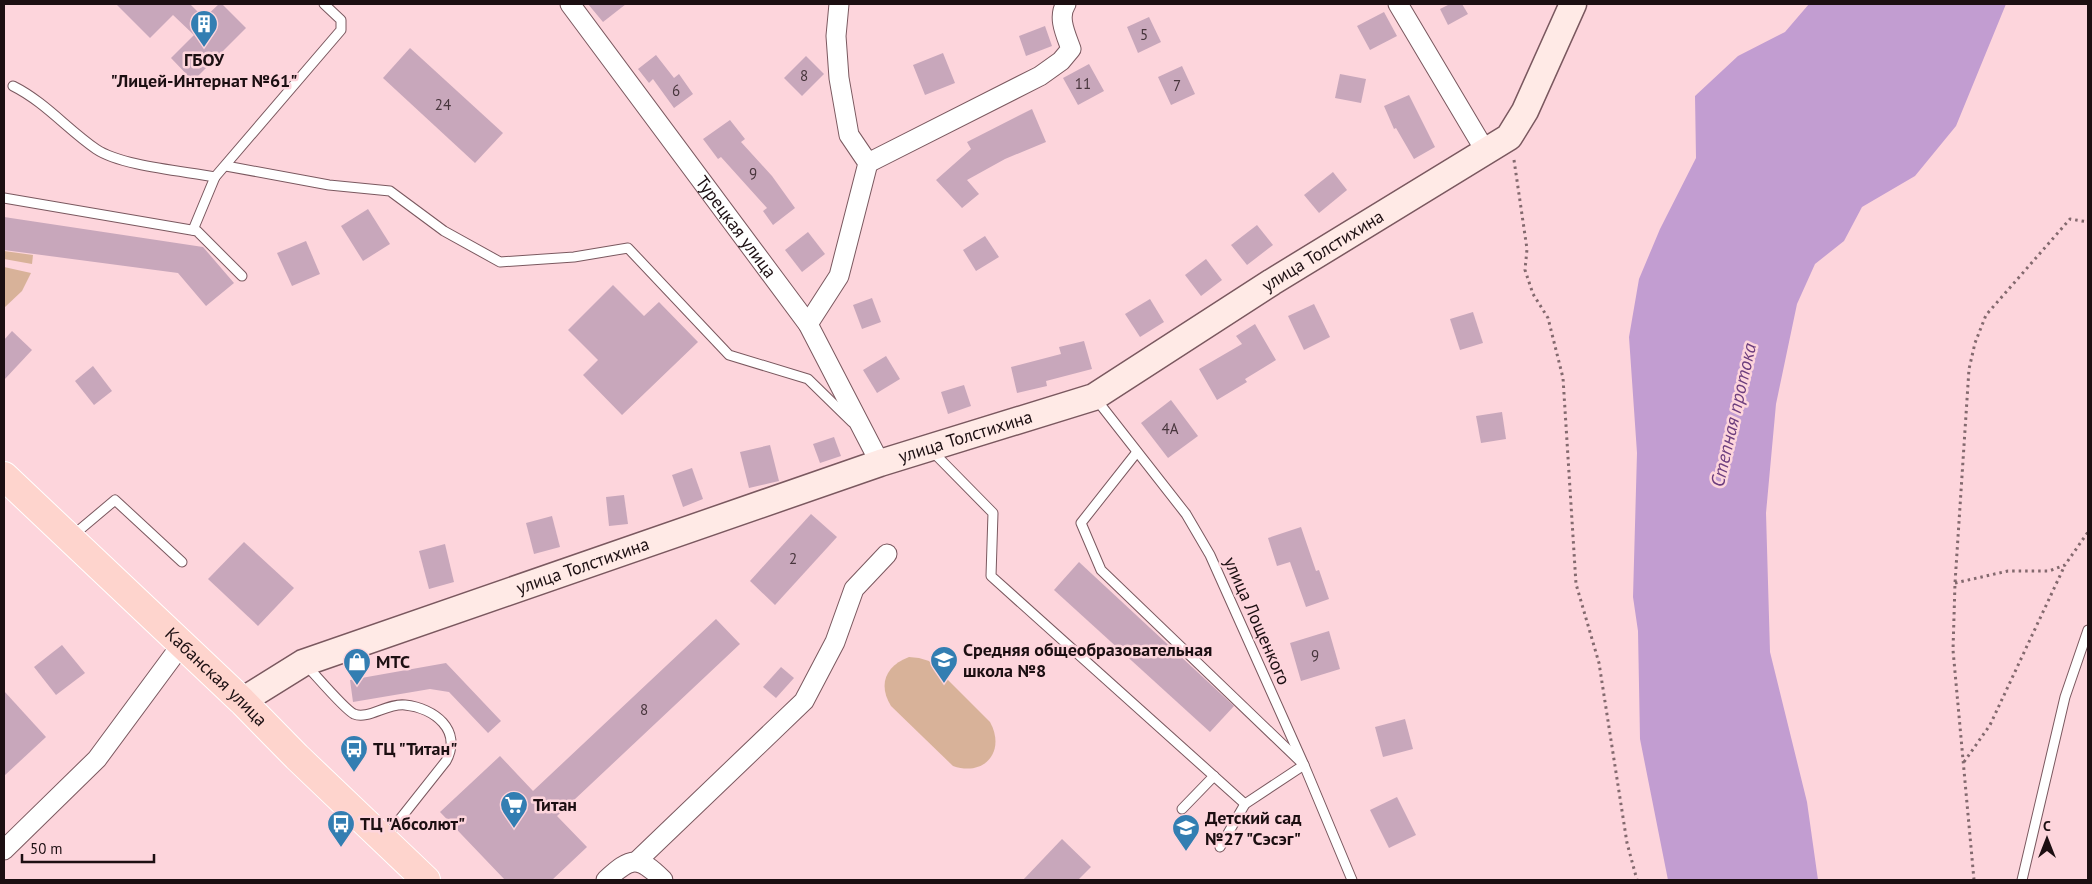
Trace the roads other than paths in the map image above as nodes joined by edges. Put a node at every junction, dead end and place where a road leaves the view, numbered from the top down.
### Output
1 (324, 4) edge
2 (570, 4) edge
3 (839, 4) edge
4 (1066, 4) edge
5 (1398, 4) edge
6 (1573, 4) edge
7 (13, 86) dead end
8 (1486, 152) junction
9 (868, 163) junction
10 (226, 166) junction
11 (215, 177) junction
12 (4, 198) edge
13 (193, 230) junction
14 (242, 276) dead end
15 (808, 324) junction
16 (1094, 397) junction
17 (867, 437) junction
18 (928, 448) junction
19 (1137, 452) junction
20 (880, 463) junction
21 (4, 476) edge
22 (70, 538) junction
23 (887, 554) dead end
24 (182, 562) dead end
25 (2088, 630) edge
26 (182, 644) junction
27 (303, 662) junction
28 (242, 701) junction
29 (1304, 765) junction
30 (1214, 776) junction
31 (1245, 804) junction
32 (1182, 809) dead end
33 (384, 840) junction
34 (1220, 847) dead end
35 (4, 850) edge
36 (637, 860) junction
37 (426, 880) edge
38 (606, 880) edge
39 (662, 880) edge
40 (1352, 880) edge
41 (2022, 880) edge

1 - 10 lane
2 - 15 street, Турецкая улица
3 - 9 street
4 - 9 street
5 - 8 street
6 - 8 street, улица Толстихина
7 - 11 lane
8 - 16 street, улица Толстихина
9 - 15 street
10 - 11 lane
10 - 17 lane
11 - 13 lane
12 - 13 lane
13 - 14 lane
15 - 17 street, Турецкая улица
16 - 18 street, улица Толстихина
16 - 19 lane, улица Лощенкого
17 - 20 street, Турецкая улица
18 - 20 street, улица Толстихина
18 - 30 lane
19 - 29 lane, улица Лощенкого
19 - 29 lane
20 - 27 street, улица Толстихина
21 - 22 main road, Кабанская улица
22 - 24 lane
22 - 26 main road, Кабанская улица
23 - 36 street
25 - 41 lane
26 - 28 main road, Кабанская улица
26 - 35 street
27 - 28 street, улица Толстихина
27 - 33 lane
28 - 33 main road, Кабанская улица
29 - 31 lane
29 - 40 lane, улица Лощенкого
30 - 31 lane
30 - 32 lane
31 - 34 lane
33 - 37 main road, Кабанская улица
36 - 38 street
36 - 39 street

